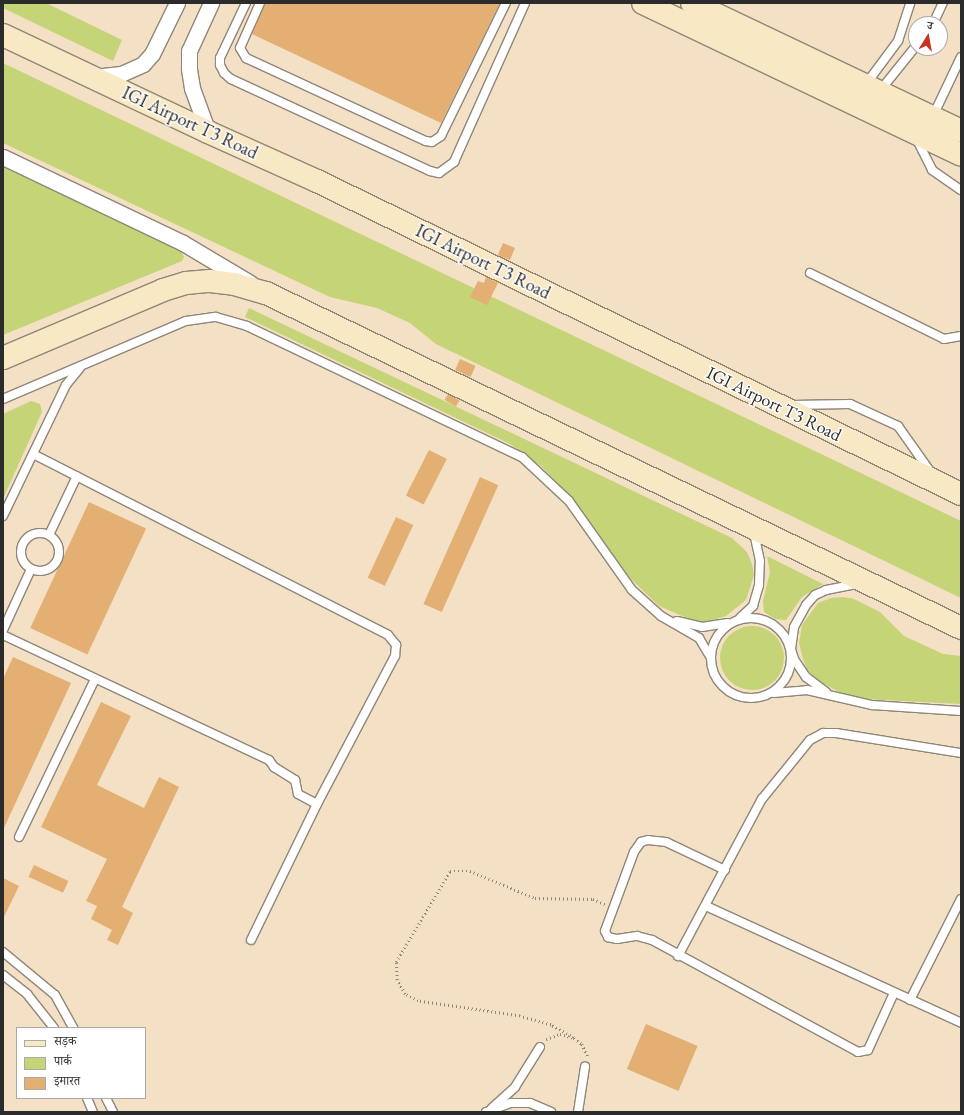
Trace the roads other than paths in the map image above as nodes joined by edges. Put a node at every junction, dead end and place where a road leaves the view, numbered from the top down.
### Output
1 (177, 3) edge
2 (211, 3) edge
3 (246, 3) edge
4 (260, 3) edge
5 (506, 3) edge
6 (525, 3) edge
7 (642, 3) edge
8 (692, 3) edge
9 (910, 3) edge
10 (943, 3) edge
11 (937, 16) edge
12 (3, 35) edge
13 (908, 54) edge
14 (961, 57) edge
15 (90, 77) junction
16 (866, 98) junction
17 (933, 118) junction
18 (961, 131) edge
19 (208, 132) junction
20 (914, 132) junction
21 (961, 155) edge
22 (3, 157) edge
23 (961, 190) edge
24 (810, 273) dead end
25 (266, 292) junction
26 (961, 336) edge
27 (3, 358) edge
28 (87, 362) junction
29 (3, 399) edge
30 (775, 405) junction
31 (33, 454) junction
32 (76, 476) junction
33 (939, 484) junction
34 (961, 494) edge
35 (3, 516) edge
36 (743, 523) junction
37 (49, 535) junction
38 (31, 569) junction
39 (875, 587) junction
40 (661, 616) junction
41 (736, 621) junction
42 (961, 628) edge
43 (3, 630) edge
44 (3, 635) edge
45 (791, 649) junction
46 (711, 658) junction
47 (95, 679) junction
48 (766, 696) junction
49 (834, 697) junction
50 (961, 711) edge
51 (961, 753) edge
52 (317, 804) junction
53 (19, 837) dead end
54 (725, 870) junction
55 (961, 899) edge
56 (706, 906) junction
57 (251, 940) dead end
58 (3, 952) edge
59 (678, 956) junction
60 (3, 975) edge
61 (894, 993) junction
62 (910, 1000) junction
63 (961, 1023) edge
64 (53, 1027) edge
65 (72, 1027) edge
66 (540, 1047) road end
67 (585, 1067) road end
68 (87, 1099) edge
69 (106, 1099) edge
70 (489, 1110) edge
71 (93, 1112) edge
72 (113, 1112) edge
73 (551, 1112) edge
74 (578, 1112) edge

1 - 15 street
2 - 19 street
3 - 6 lane
4 - 5 lane
7 - 16 main road
8 - 16 main road
9 - 16 lane
10 - 11 lane
12 - 15 main road, IGI Airport T3 Road
13 - 16 lane
14 - 17 lane
15 - 19 main road, IGI Airport T3 Road
16 - 17 main road
16 - 20 main road
17 - 18 main road
19 - 30 main road, IGI Airport T3 Road
20 - 21 main road
20 - 23 lane
22 - 25 street
24 - 26 lane
25 - 27 main road
25 - 36 main road
28 - 29 lane
28 - 31 lane
28 - 40 lane
30 - 33 main road, IGI Airport T3 Road
30 - 33 lane
31 - 32 lane
31 - 35 lane
32 - 37 lane
32 - 52 lane
33 - 34 main road, IGI Airport T3 Road
36 - 39 main road
36 - 41 lane
37 - 38 lane
37 - 38 lane
38 - 43 lane
39 - 42 main road
39 - 45 lane
40 - 41 lane
40 - 46 lane
41 - 45 lane
41 - 46 lane
44 - 47 lane
45 - 48 lane
45 - 49 lane
46 - 48 lane
47 - 52 lane
47 - 53 lane
48 - 49 lane
49 - 50 lane
51 - 54 lane
52 - 57 lane
54 - 56 lane
54 - 59 lane
55 - 62 lane
56 - 59 lane
56 - 61 lane
58 - 65 lane
59 - 61 lane
60 - 64 lane
61 - 62 lane
62 - 63 lane
66 - 70 lane
67 - 74 lane
68 - 71 lane
69 - 72 lane
70 - 73 lane

